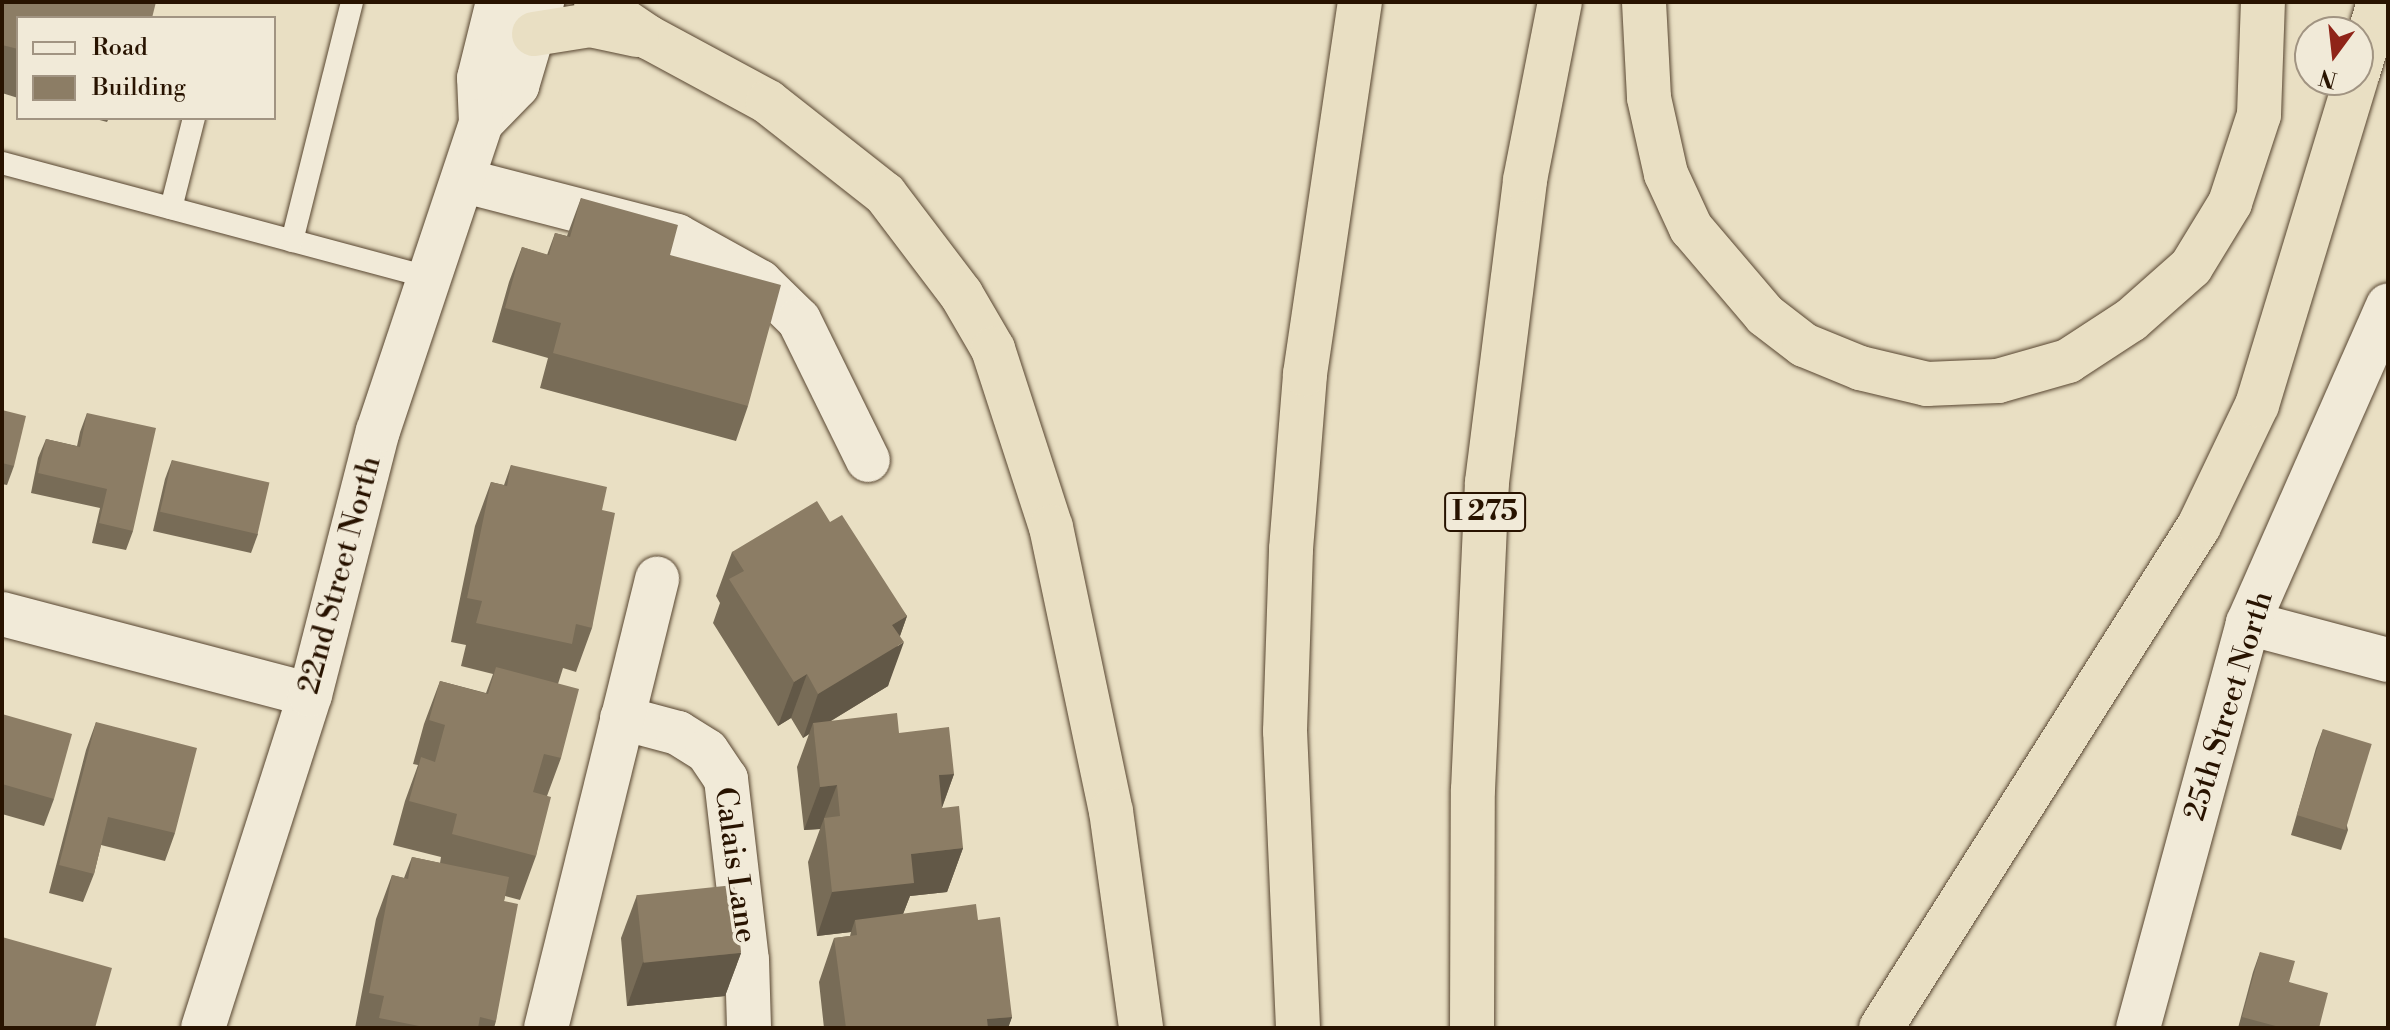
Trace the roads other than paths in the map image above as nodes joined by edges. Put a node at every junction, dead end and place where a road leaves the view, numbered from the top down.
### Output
1 (352, 2) edge
2 (498, 2) edge
3 (596, 2) edge
4 (1360, 2) edge
5 (1560, 2) edge
6 (1644, 2) edge
7 (2263, 2) edge
8 (538, 18) edge
9 (648, 37) junction
10 (2351, 96) edge
11 (193, 120) edge
12 (481, 123) junction
13 (2, 163) edge
14 (465, 181) junction
15 (171, 208) junction
16 (292, 241) junction
17 (431, 278) junction
18 (2388, 306) edge
19 (868, 460) dead end
20 (657, 578) dead end
21 (2, 614) edge
22 (2248, 623) junction
23 (2388, 660) edge
24 (310, 695) junction
25 (622, 718) junction
26 (203, 1028) edge
27 (546, 1028) edge
28 (749, 1028) edge
29 (1141, 1028) edge
30 (1298, 1028) edge
31 (1472, 1028) edge
32 (1881, 1028) edge
33 (2138, 1028) edge

1 - 16 lane
2 - 12 street, 22nd Street North
3 - 9 highway
4 - 30 highway
5 - 31 highway, I 275
6 - 7 highway
8 - 9 highway
8 - 12 street, 22nd Street North
9 - 29 highway
10 - 32 highway
11 - 15 lane
12 - 14 street, 22nd Street North
13 - 15 lane
14 - 17 street, 22nd Street North
14 - 19 street
15 - 16 lane
16 - 17 lane
17 - 24 street, 22nd Street North
18 - 22 street, 25th Street North
20 - 25 street
21 - 24 street
22 - 23 street
22 - 33 street, 25th Street North
24 - 26 street, 22nd Street North
25 - 27 street
25 - 28 street, Calais Lane

